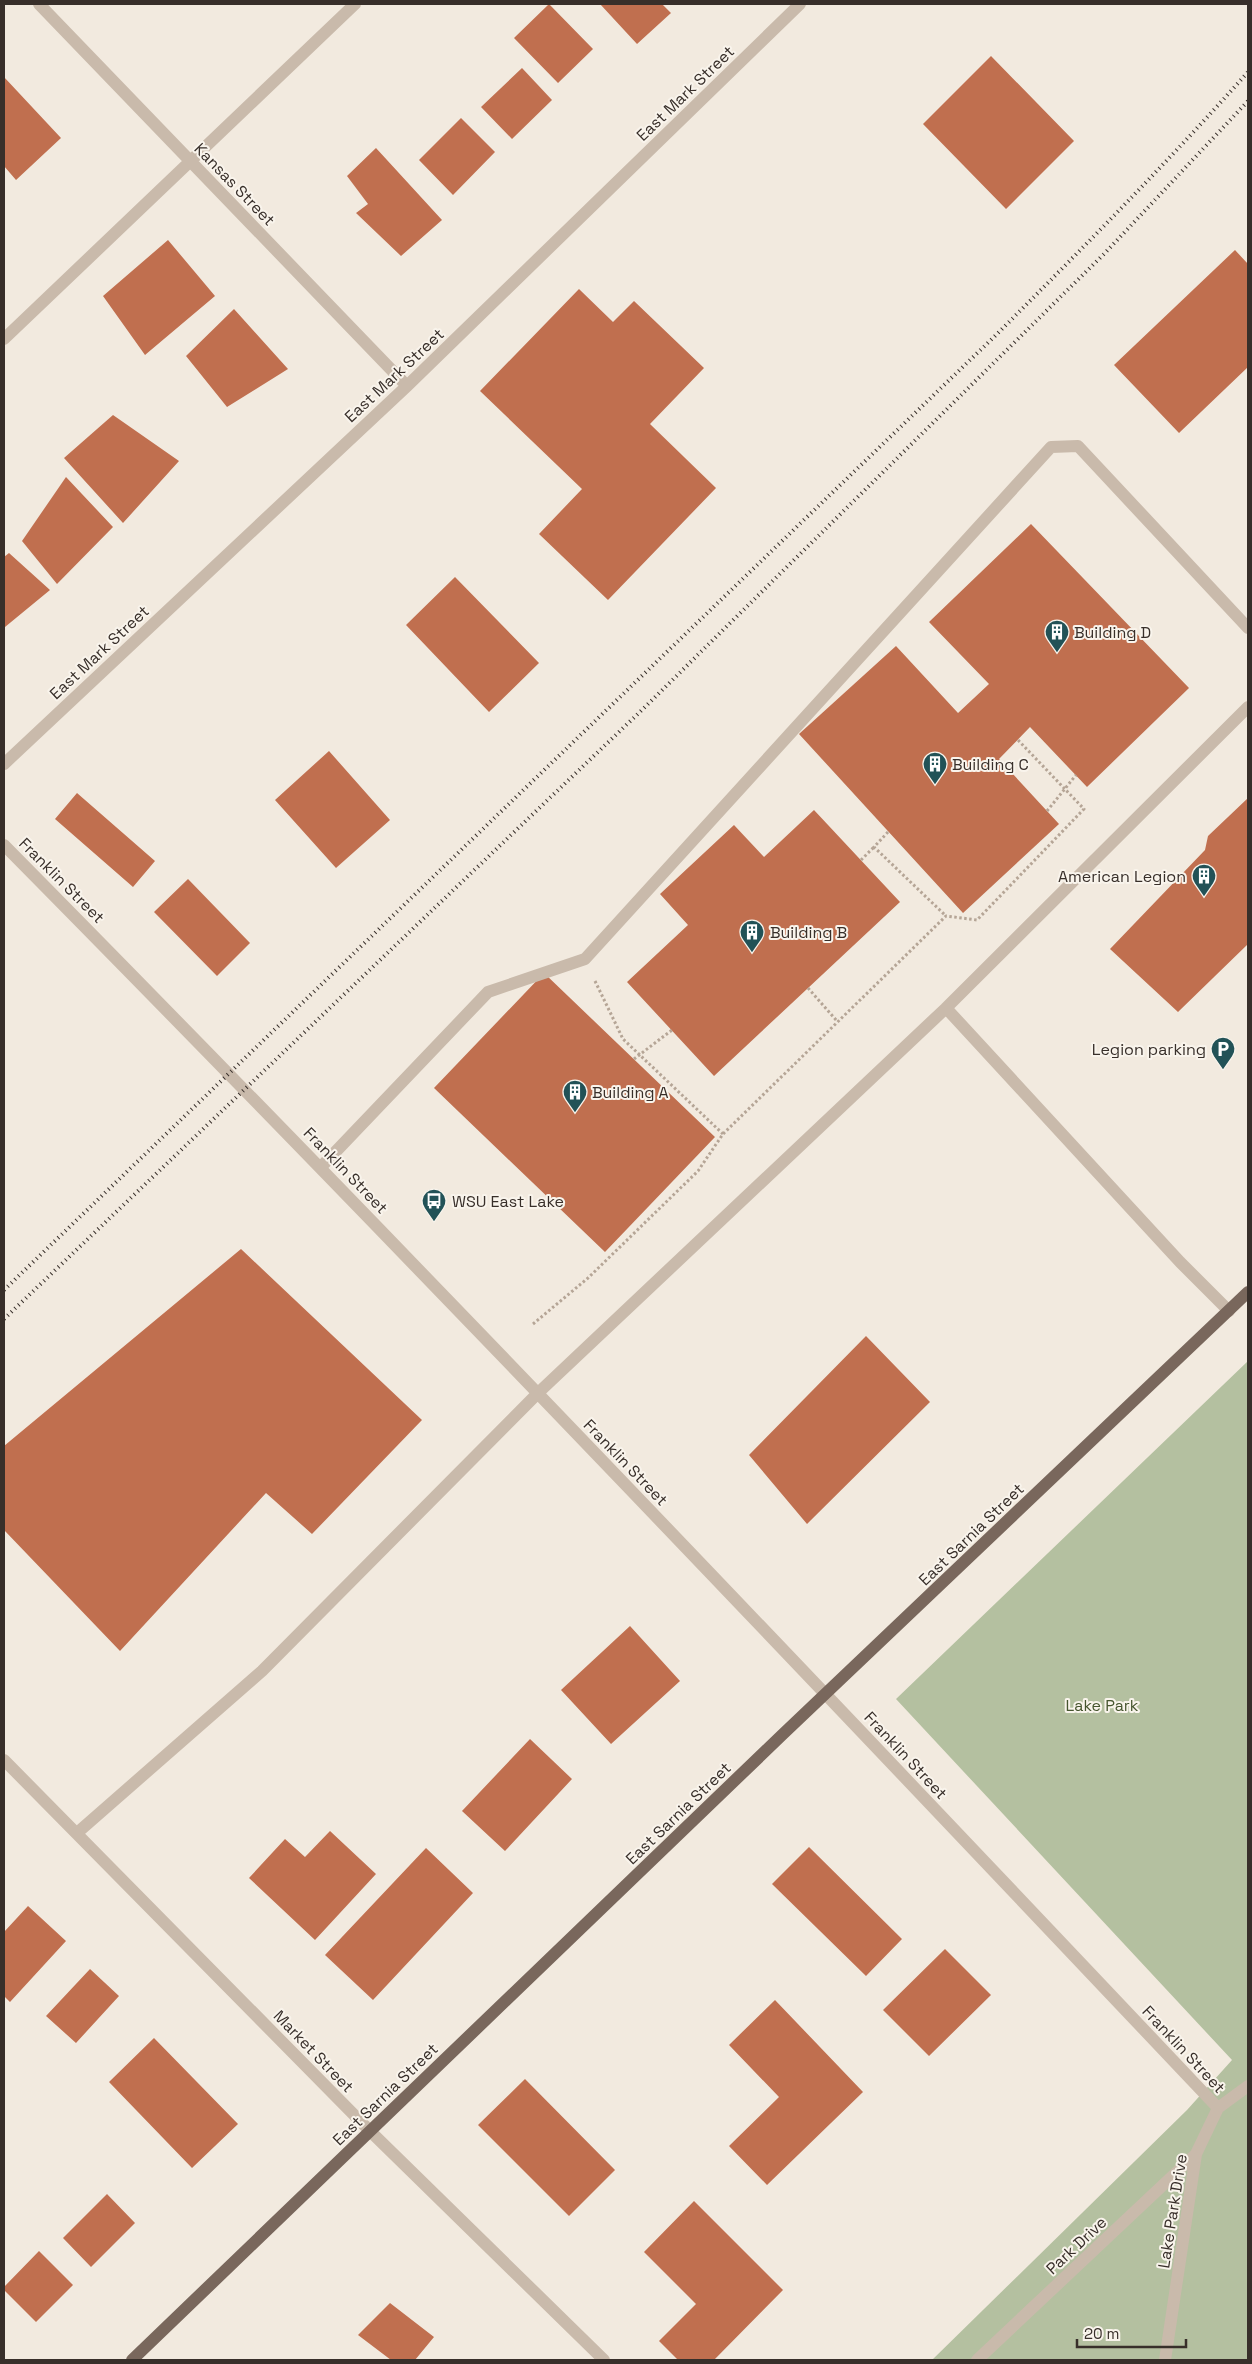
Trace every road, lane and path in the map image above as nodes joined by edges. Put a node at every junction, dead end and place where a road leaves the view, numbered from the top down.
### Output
1 (39, 4) edge
2 (355, 4) edge
3 (800, 4) edge
4 (190, 161) junction
5 (4, 339) edge
6 (407, 386) junction
7 (1248, 628) edge
8 (1248, 707) edge
9 (1018, 740) dead end
10 (4, 764) edge
11 (1076, 775) dead end
12 (1064, 788) junction
13 (1047, 811) dead end
14 (888, 832) dead end
15 (4, 845) edge
16 (874, 846) junction
17 (861, 860) dead end
18 (946, 916) junction
19 (585, 959) junction
20 (808, 988) dead end
21 (946, 1008) junction
22 (837, 1021) junction
23 (672, 1030) dead end
24 (640, 1055) junction
25 (634, 1060) dead end
26 (723, 1134) junction
27 (321, 1167) junction
28 (1248, 1292) edge
29 (1229, 1310) junction
30 (533, 1324) dead end
31 (538, 1393) junction
32 (826, 1694) junction
33 (4, 1760) edge
34 (77, 1833) junction
35 (1248, 2086) edge
36 (1218, 2108) junction
37 (370, 2131) junction
38 (1196, 2154) junction
39 (132, 2360) edge
40 (604, 2360) edge
41 (977, 2360) edge
42 (1166, 2360) edge

1 - 4 street, Kansas Street
2 - 4 street
3 - 6 street, East Mark Street
4 - 5 street
4 - 6 street, Kansas Street
6 - 10 street, East Mark Street
7 - 19 street
8 - 21 street
9 - 12 path
11 - 12 path
12 - 13 path
12 - 18 path
14 - 16 path
15 - 27 street, Franklin Street
16 - 17 path
16 - 18 path
18 - 22 path
19 - 24 path
19 - 27 street
20 - 22 path
21 - 29 street
21 - 31 street
22 - 26 path
23 - 24 path
24 - 25 path
24 - 26 path
26 - 30 path
27 - 31 street, Franklin Street
28 - 29 main road, East Sarnia Street
29 - 32 main road, East Sarnia Street
31 - 32 street, Franklin Street
31 - 34 street
32 - 36 street, Franklin Street
32 - 37 main road, East Sarnia Street
33 - 34 street, Market Street
34 - 37 street, Market Street
35 - 36 street, Lake Park Drive
36 - 38 street, Lake Park Drive
37 - 39 main road, East Sarnia Street
37 - 40 street, Market Street
38 - 41 street, Park Drive
38 - 42 street, Lake Park Drive

